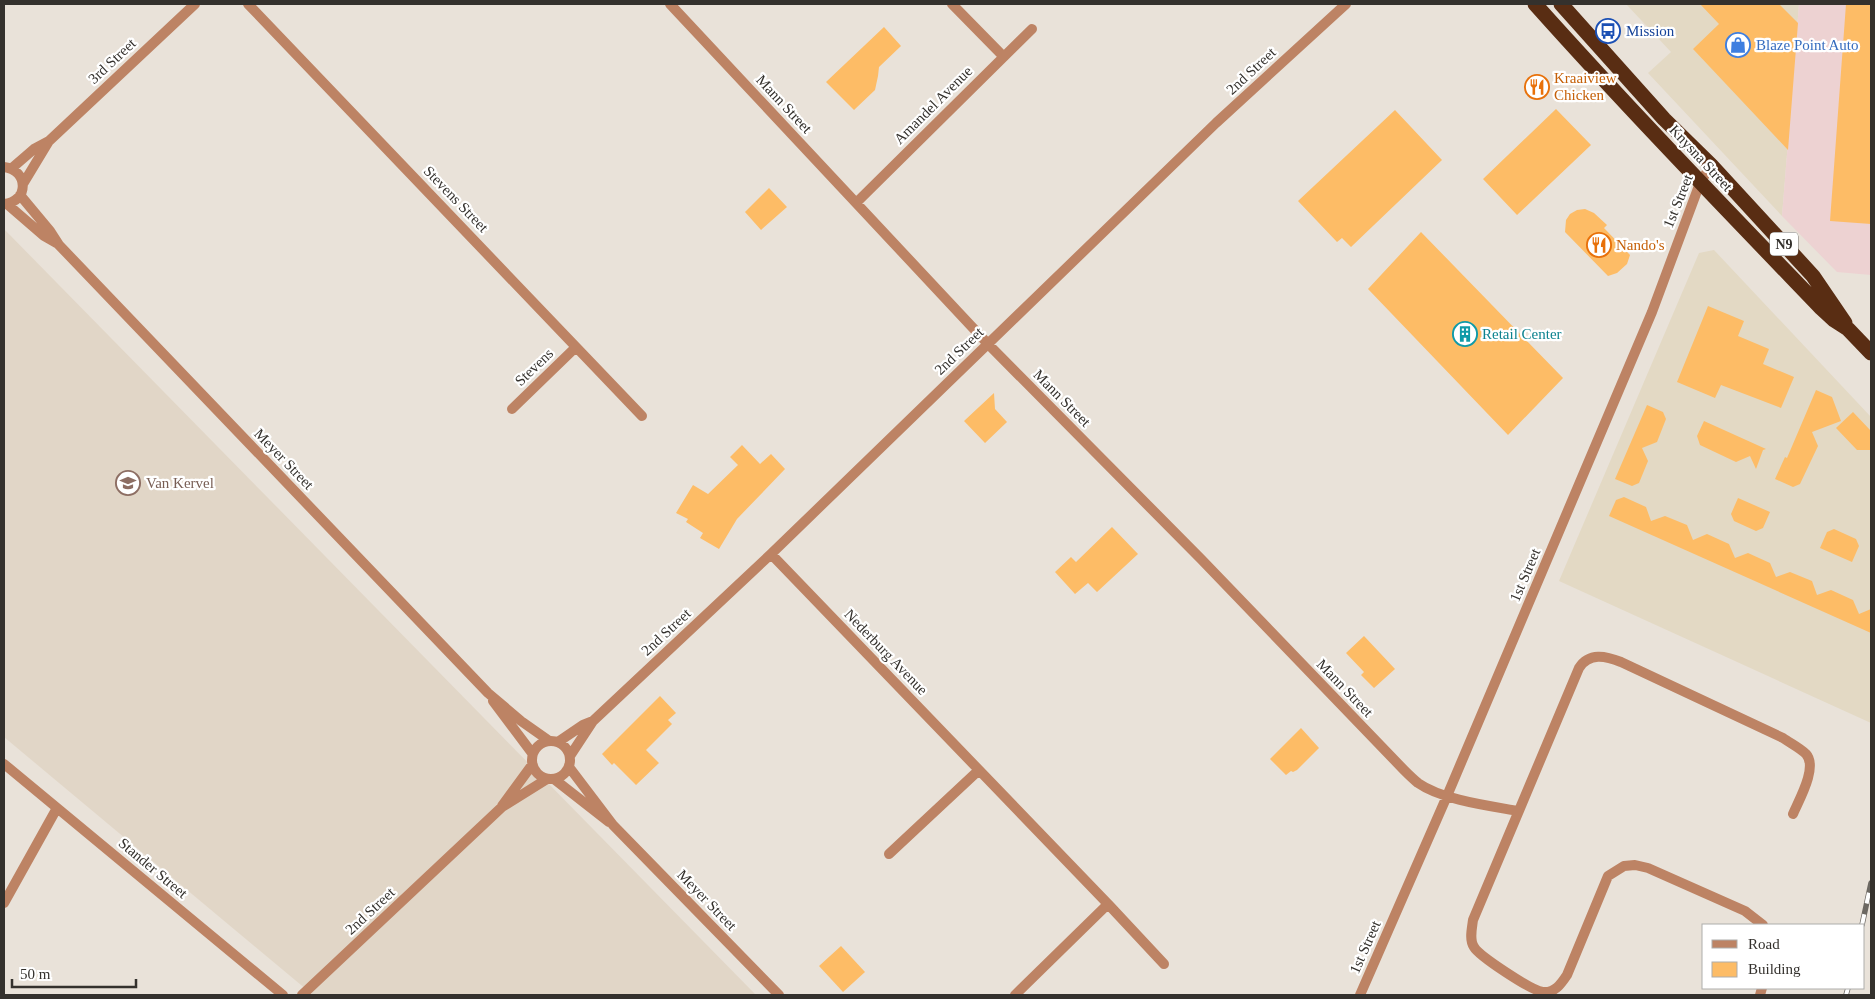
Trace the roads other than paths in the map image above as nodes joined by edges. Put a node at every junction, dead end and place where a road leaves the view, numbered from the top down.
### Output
1 (195, 4) edge
2 (248, 4) edge
3 (670, 4) edge
4 (952, 4) edge
5 (1346, 4) edge
6 (1536, 4) edge
7 (1561, 4) edge
8 (1032, 29) dead end
9 (1003, 56) junction
10 (49, 141) junction
11 (1711, 165) junction
12 (8, 167) edge
13 (1700, 183) junction
14 (23, 184) junction
15 (20, 195) junction
16 (856, 203) junction
17 (5, 204) edge
18 (59, 245) junction
19 (1848, 329) junction
20 (988, 344) junction
21 (576, 347) junction
22 (1871, 353) edge
23 (512, 409) dead end
24 (642, 416) dead end
25 (771, 554) junction
26 (488, 693) junction
27 (593, 721) junction
28 (553, 741) junction
29 (532, 753) junction
30 (569, 761) junction
31 (4, 764) edge
32 (532, 765) junction
33 (980, 770) junction
34 (550, 779) junction
35 (1447, 796) junction
36 (502, 807) junction
37 (57, 808) junction
38 (1518, 811) junction
39 (1793, 814) dead end
40 (614, 825) junction
41 (889, 854) dead end
42 (4, 903) edge
43 (1108, 904) junction
44 (1761, 924) edge
45 (1164, 964) dead end
46 (283, 995) edge
47 (302, 995) edge
48 (779, 995) edge
49 (1015, 995) edge
50 (1360, 995) edge

1 - 10 street, 3rd Street
2 - 21 street, Stevens Street
3 - 16 street, Mann Street
4 - 9 street
5 - 20 street, 2nd Street
6 - 13 highway, Knysna Street / N9
7 - 11 highway, Knysna Street / N9
8 - 9 street, Amandel Avenue
9 - 16 street, Amandel Avenue
10 - 12 street, 3rd Street
10 - 14 street, 3rd Street
11 - 13 street, 1st Street
11 - 19 highway, Knysna Street / N9
12 - 14 street
13 - 19 highway, Knysna Street / N9
13 - 35 street, 1st Street
14 - 15 street, 3rd Street
15 - 17 street
15 - 18 street, Meyer Street
16 - 20 street, Mann Street
17 - 18 street, Meyer Street
18 - 26 street, Meyer Street
19 - 22 highway, Knysna Street / N9
20 - 25 street, 2nd Street
20 - 35 street, Mann Street
21 - 23 street, Stevens
21 - 24 street, Stevens Street
25 - 27 street, 2nd Street
25 - 33 street, Nederburg Avenue
26 - 28 street, Meyer Street
26 - 29 street, Meyer Street
27 - 28 street, 2nd Street
27 - 30 street, 2nd Street
28 - 29 street
28 - 30 street
29 - 32 street
30 - 34 street
30 - 40 street, Meyer Street
31 - 37 street, Stander Street
32 - 34 street
32 - 36 street, 2nd Street
33 - 41 street
33 - 43 street, Nederburg Avenue
34 - 36 street, 2nd Street
34 - 40 street, Meyer Street
35 - 38 street, Mann Street
35 - 50 street, 1st Street
36 - 47 street, 2nd Street
37 - 42 street
37 - 46 street, Stander Street
38 - 39 street
38 - 44 street
40 - 48 street, Meyer Street
43 - 45 street, Nederburg Avenue
43 - 49 street

